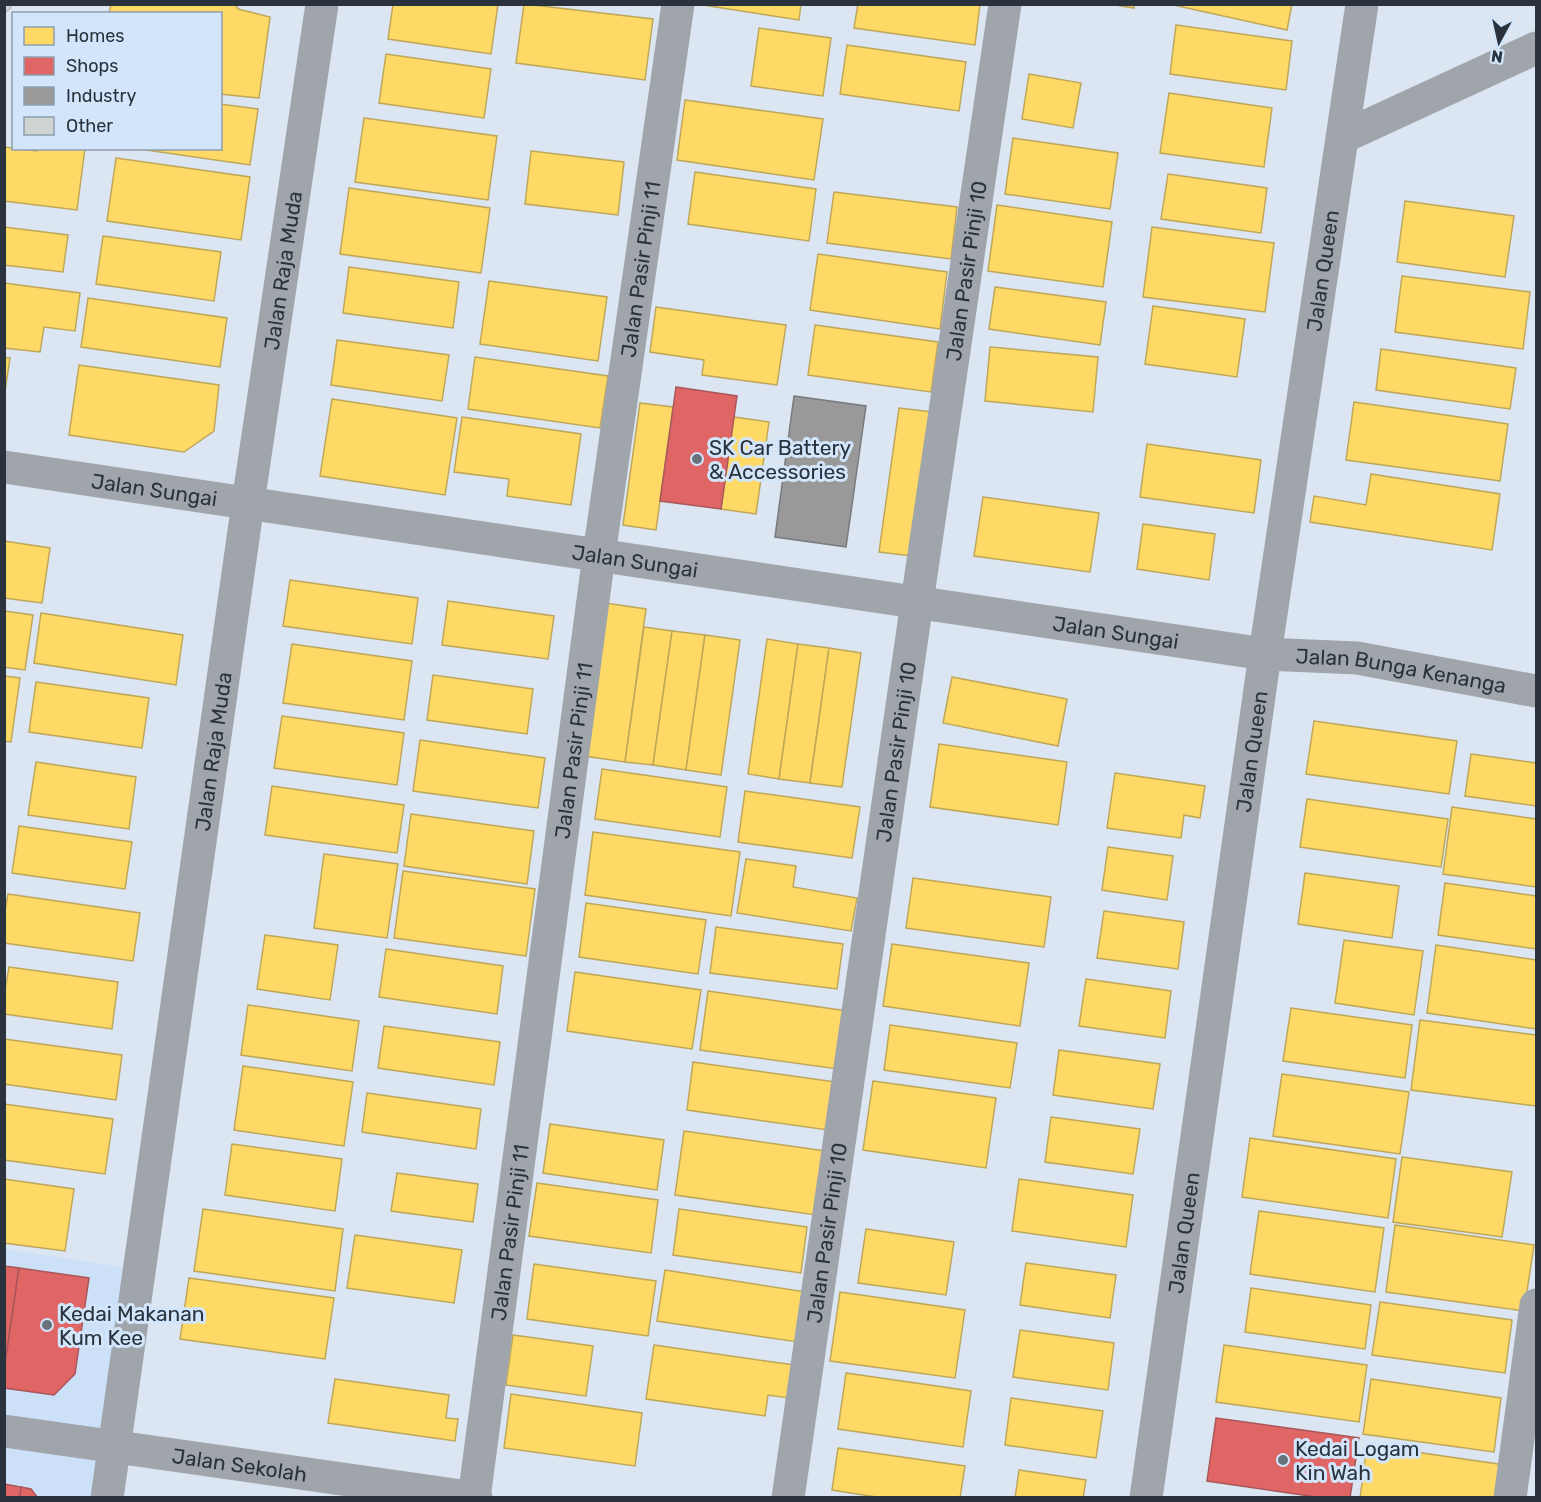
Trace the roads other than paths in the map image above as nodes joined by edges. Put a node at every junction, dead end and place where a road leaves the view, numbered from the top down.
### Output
1 (322, 4) edge
2 (678, 4) edge
3 (1005, 4) edge
4 (1362, 4) edge
5 (1536, 48) edge
6 (1343, 137) junction
7 (4, 467) edge
8 (248, 503) junction
9 (599, 555) junction
10 (917, 602) junction
11 (1265, 654) junction
12 (1536, 691) edge
13 (1536, 1305) edge
14 (4, 1431) edge
15 (114, 1446) junction
16 (107, 1497) edge
17 (474, 1497) edge
18 (788, 1497) edge
19 (1146, 1497) edge
20 (1510, 1497) edge

1 - 8 street, Jalan Raja Muda
2 - 9 street, Jalan Pasir Pinji 11
3 - 10 street, Jalan Pasir Pinji 10
4 - 6 street, Jalan Queen
5 - 6 street
6 - 11 street, Jalan Queen
7 - 8 street, Jalan Sungai
8 - 9 street, Jalan Sungai
8 - 15 street, Jalan Raja Muda
9 - 10 street, Jalan Sungai
9 - 17 street, Jalan Pasir Pinji 11
10 - 11 street, Jalan Sungai
10 - 18 street, Jalan Pasir Pinji 10
11 - 12 street, Jalan Bunga Kenanga
11 - 19 street, Jalan Queen
13 - 20 street
14 - 15 street, Jalan Sekolah
15 - 16 street, Jalan Raja Muda
15 - 17 street, Jalan Sekolah

